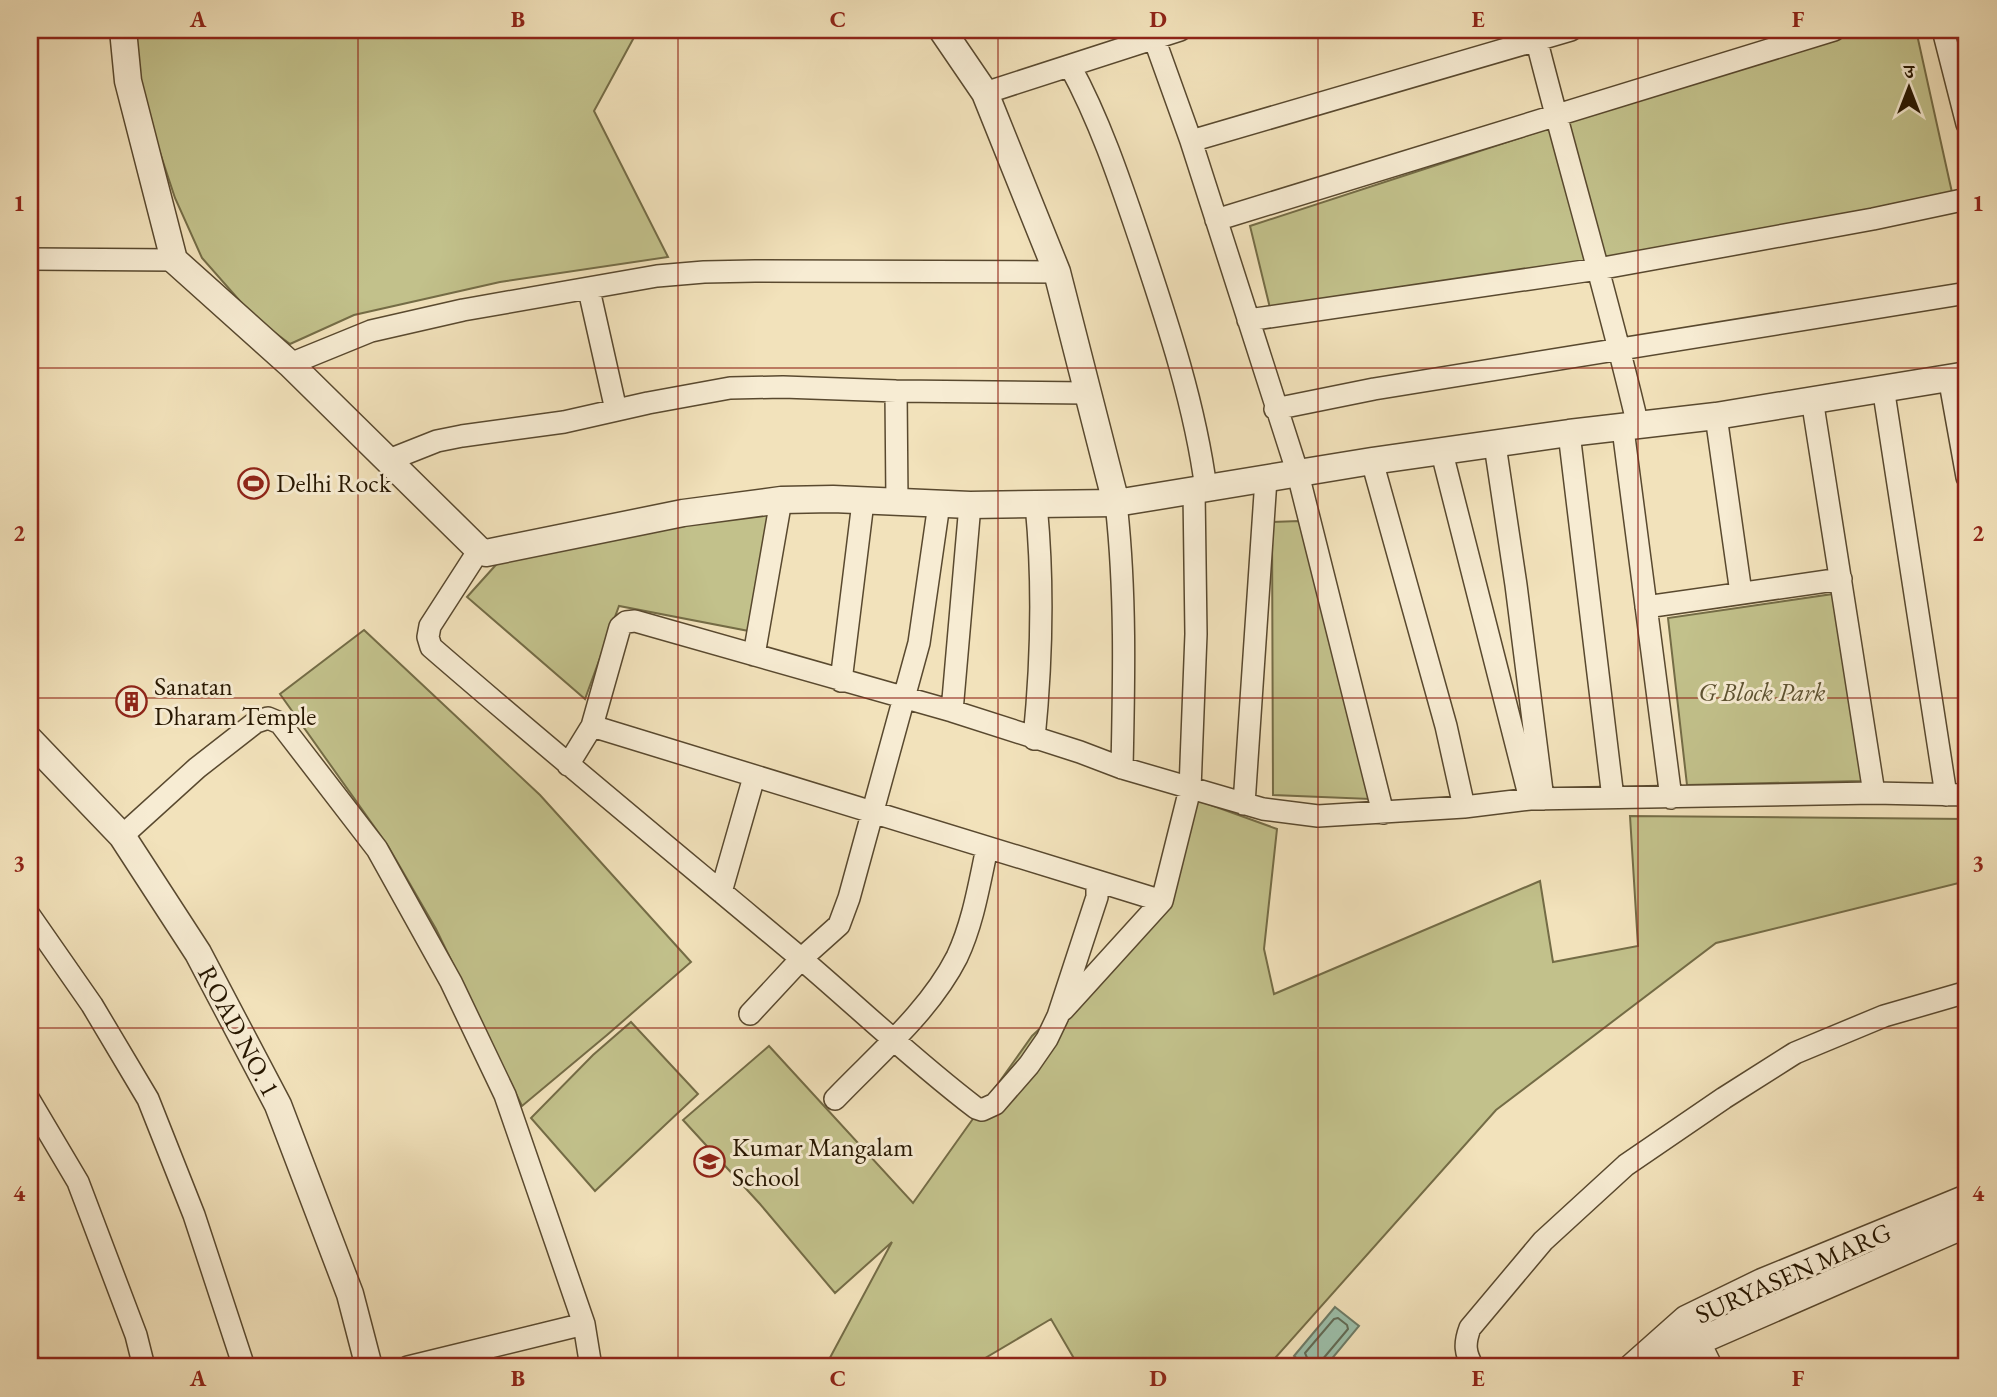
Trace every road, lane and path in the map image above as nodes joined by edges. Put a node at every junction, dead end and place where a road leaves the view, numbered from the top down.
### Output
1 (123, 30) edge
2 (942, 30) edge
3 (1180, 30) edge
4 (1571, 30) edge
5 (1834, 30) edge
6 (1943, 30) edge
7 (1535, 35) edge
8 (1154, 38) junction
9 (1070, 66) junction
10 (985, 93) junction
11 (1556, 116) junction
12 (1967, 124) edge
13 (1191, 141) junction
14 (1967, 198) edge
15 (1216, 220) junction
16 (30, 259) edge
17 (174, 260) junction
18 (1598, 269) junction
19 (1057, 272) junction
20 (590, 290) junction
21 (1967, 293) edge
22 (1248, 320) junction
23 (1621, 351) junction
24 (290, 364) junction
25 (1958, 376) edge
26 (1883, 387) junction
27 (896, 391) junction
28 (1087, 393) junction
29 (1812, 399) junction
30 (1275, 409) junction
31 (616, 410) junction
32 (1716, 416) junction
33 (1630, 427) junction
34 (1569, 433) junction
35 (1495, 445) junction
36 (1442, 453) junction
37 (389, 460) junction
38 (1372, 461) junction
39 (1298, 474) junction
40 (1967, 477) edge
41 (1266, 479) junction
42 (1200, 490) junction
43 (781, 500) junction
44 (863, 502) junction
45 (897, 502) junction
46 (1116, 503) junction
47 (939, 504) junction
48 (1036, 504) junction
49 (970, 505) junction
50 (479, 550) junction
51 (1841, 579) junction
52 (1741, 593) junction
53 (1646, 607) junction
54 (754, 655) junction
55 (841, 681) junction
56 (905, 698) junction
57 (952, 711) junction
58 (592, 726) junction
59 (1034, 739) junction
60 (30, 740) edge
61 (568, 765) junction
62 (1122, 768) junction
63 (754, 777) junction
64 (1190, 789) junction
65 (1874, 793) junction
66 (1957, 795) edge
67 (1613, 798) junction
68 (1671, 798) junction
69 (1536, 799) junction
70 (1244, 804) junction
71 (1464, 807) junction
72 (870, 813) junction
73 (1383, 813) junction
74 (122, 836) junction
75 (987, 848) junction
76 (1094, 880) junction
77 (721, 892) junction
78 (1162, 901) junction
79 (30, 916) edge
80 (801, 959) junction
81 (1967, 992) edge
82 (750, 1014) dead end
83 (1058, 1016) junction
84 (892, 1040) junction
85 (835, 1099) dead end
86 (30, 1101) edge
87 (1967, 1198) edge
88 (1967, 1224) edge
89 (584, 1324) junction
90 (1691, 1331) junction
91 (144, 1367) edge
92 (244, 1367) edge
93 (369, 1367) edge
94 (408, 1367) edge
95 (591, 1367) edge
96 (1473, 1367) edge
97 (1632, 1367) edge
98 (1670, 1367) edge
99 (1709, 1367) edge

1 - 17 street
2 - 10 street
3 - 8 street
4 - 7 street
5 - 11 street
6 - 12 street
7 - 11 street
7 - 13 street
8 - 9 street
8 - 13 street
9 - 10 street
9 - 42 street
10 - 19 street
11 - 15 street
11 - 18 street
13 - 15 street
14 - 18 street
15 - 22 street
16 - 17 street
17 - 24 street
18 - 22 street
18 - 23 street
19 - 20 street
19 - 28 street
20 - 24 street
20 - 31 street
21 - 23 street
22 - 30 street
23 - 30 street
23 - 33 street
24 - 37 street
25 - 26 street
25 - 40 street
26 - 29 street
26 - 66 street
27 - 28 street
27 - 31 street
27 - 45 street
28 - 46 street
29 - 32 street
29 - 51 street
30 - 39 street
31 - 37 street
32 - 33 street
32 - 52 street
33 - 34 street
33 - 53 street
34 - 35 street
34 - 67 street
35 - 36 street
35 - 69 street
36 - 38 street
36 - 69 street
37 - 50 street
38 - 39 street
38 - 71 street
39 - 41 street
39 - 73 street
41 - 42 street
41 - 70 street
42 - 46 street
42 - 64 street
43 - 44 street
43 - 50 street
43 - 54 street
44 - 45 street
44 - 55 street
45 - 47 street
46 - 48 street
46 - 62 street
47 - 49 street
47 - 56 street
48 - 49 street
48 - 59 street
49 - 57 street
50 - 61 street
51 - 52 street
51 - 65 street
52 - 53 street
53 - 68 street
54 - 55 street
54 - 58 street
55 - 56 street
56 - 57 street
56 - 72 street
57 - 59 street
58 - 61 street
58 - 63 street
59 - 62 street
60 - 74 street, ROAD NO. 1
61 - 77 street
62 - 64 street
63 - 72 street
63 - 77 street
64 - 70 street
64 - 78 street
65 - 66 street
65 - 68 street
67 - 68 street
67 - 69 street
69 - 71 street
70 - 73 street
71 - 73 street
72 - 75 street
72 - 80 street
74 - 89 street
74 - 93 street, ROAD NO. 1
75 - 76 street
75 - 84 street
76 - 78 street
76 - 83 street
77 - 80 street
78 - 83 street
79 - 92 street
80 - 82 street
80 - 84 street
81 - 96 street
83 - 84 street
84 - 85 street
86 - 91 street
87 - 90 street, SURYASEN MARG
88 - 90 street, SURYASEN MARG
89 - 94 street
89 - 95 street
90 - 97 street, SURYASEN MARG
90 - 98 street, SURYASEN MARG
90 - 99 street

